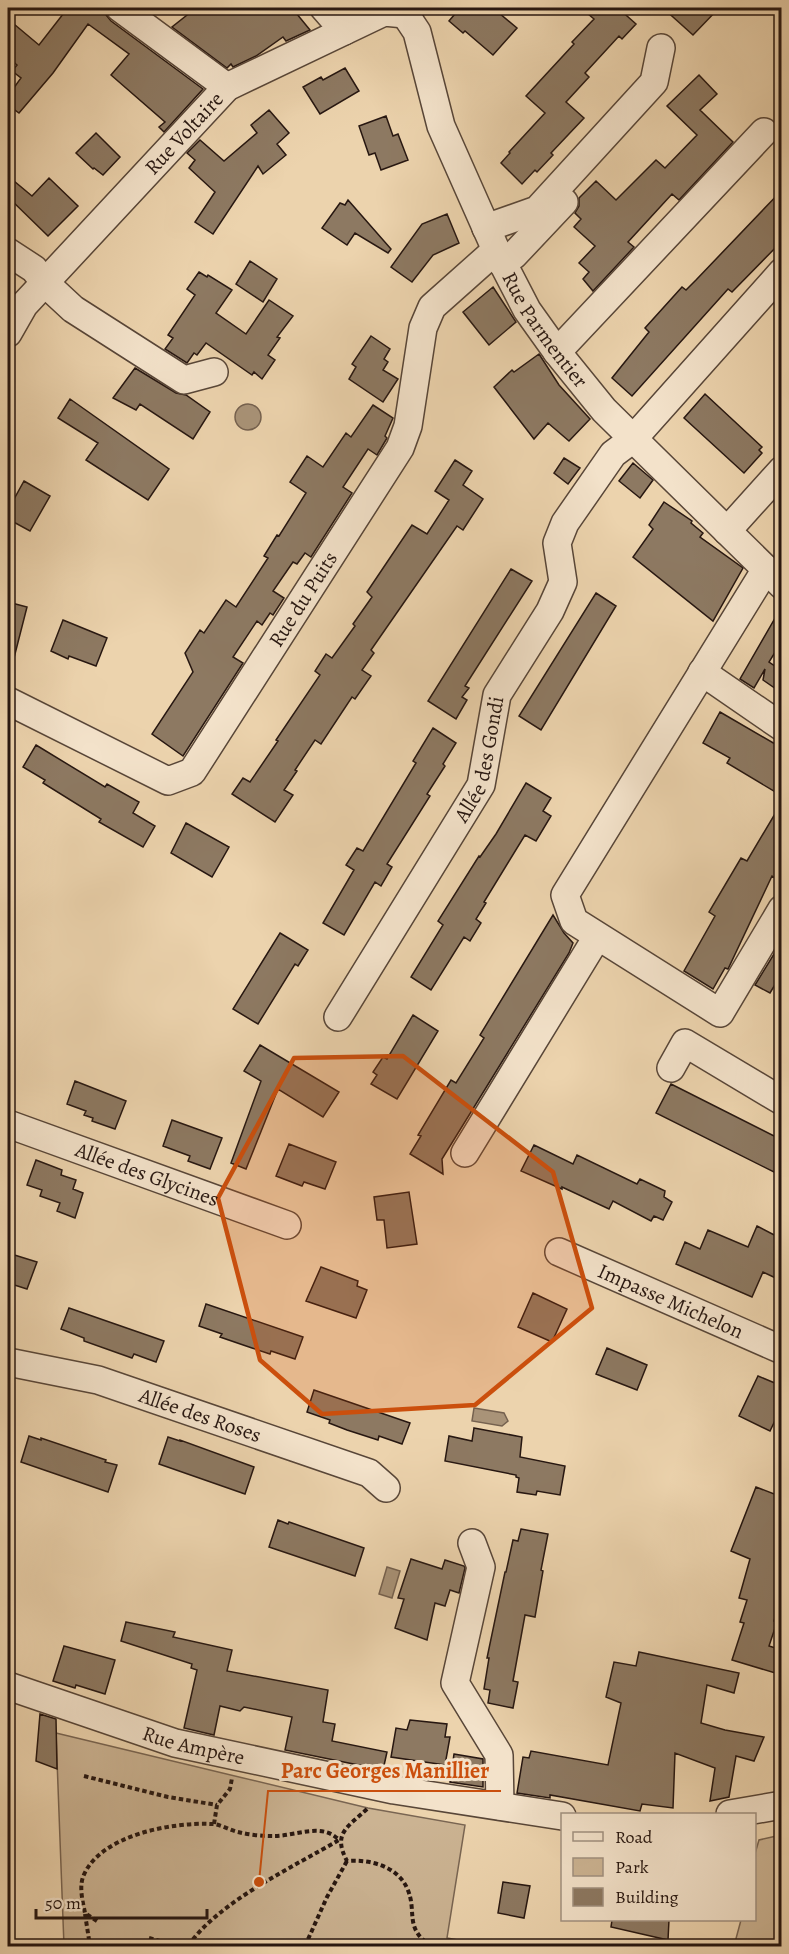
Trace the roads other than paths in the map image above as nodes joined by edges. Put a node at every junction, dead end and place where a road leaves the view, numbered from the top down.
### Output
1 (120, 8) edge
2 (324, 8) edge
3 (408, 11) edge
4 (344, 31) junction
5 (660, 48) dead end
6 (228, 87) junction
7 (637, 125) dead end
8 (764, 132) dead end
9 (494, 247) junction
10 (8, 252) edge
11 (782, 272) edge
12 (45, 283) junction
13 (8, 333) edge
14 (557, 352) junction
15 (214, 372) dead end
16 (633, 439) junction
17 (782, 470) edge
18 (727, 531) junction
19 (774, 577) edge
20 (702, 672) junction
21 (8, 701) edge
22 (782, 727) edge
23 (782, 909) edge
24 (597, 937) junction
25 (338, 1017) dead end
26 (671, 1068) dead end
27 (782, 1101) edge
28 (8, 1124) edge
29 (465, 1153) dead end
30 (287, 1225) dead end
31 (559, 1252) dead end
32 (782, 1350) edge
33 (8, 1362) edge
34 (386, 1488) dead end
35 (472, 1543) dead end
36 (8, 1686) edge
37 (782, 1805) edge
38 (500, 1806) junction
39 (740, 1813) edge
40 (561, 1815) edge

1 - 6 street
2 - 4 street
3 - 4 street, Rue Voltaire
3 - 9 street, Rue Parmentier
4 - 6 street, Rue Voltaire
5 - 9 street
6 - 12 street, Rue Voltaire
7 - 9 street, Rue du Puits
8 - 14 street
9 - 14 street, Rue Parmentier
9 - 21 street, Rue du Puits
10 - 12 street
11 - 16 street, Allée des Gondi
12 - 13 street, Rue Voltaire
12 - 15 street
14 - 16 street, Rue Parmentier
16 - 18 street, Rue Parmentier
16 - 25 street, Allée des Gondi
17 - 18 street
18 - 19 street, Rue Parmentier
19 - 20 street
20 - 22 street
20 - 24 street
23 - 24 street
24 - 29 street
26 - 27 street
28 - 30 street, Allée des Glycines
31 - 32 street, Impasse Michelon
33 - 34 street, Allée des Roses
35 - 38 street
36 - 38 street, Rue Ampère
37 - 39 street
38 - 40 street, Rue Ampère

